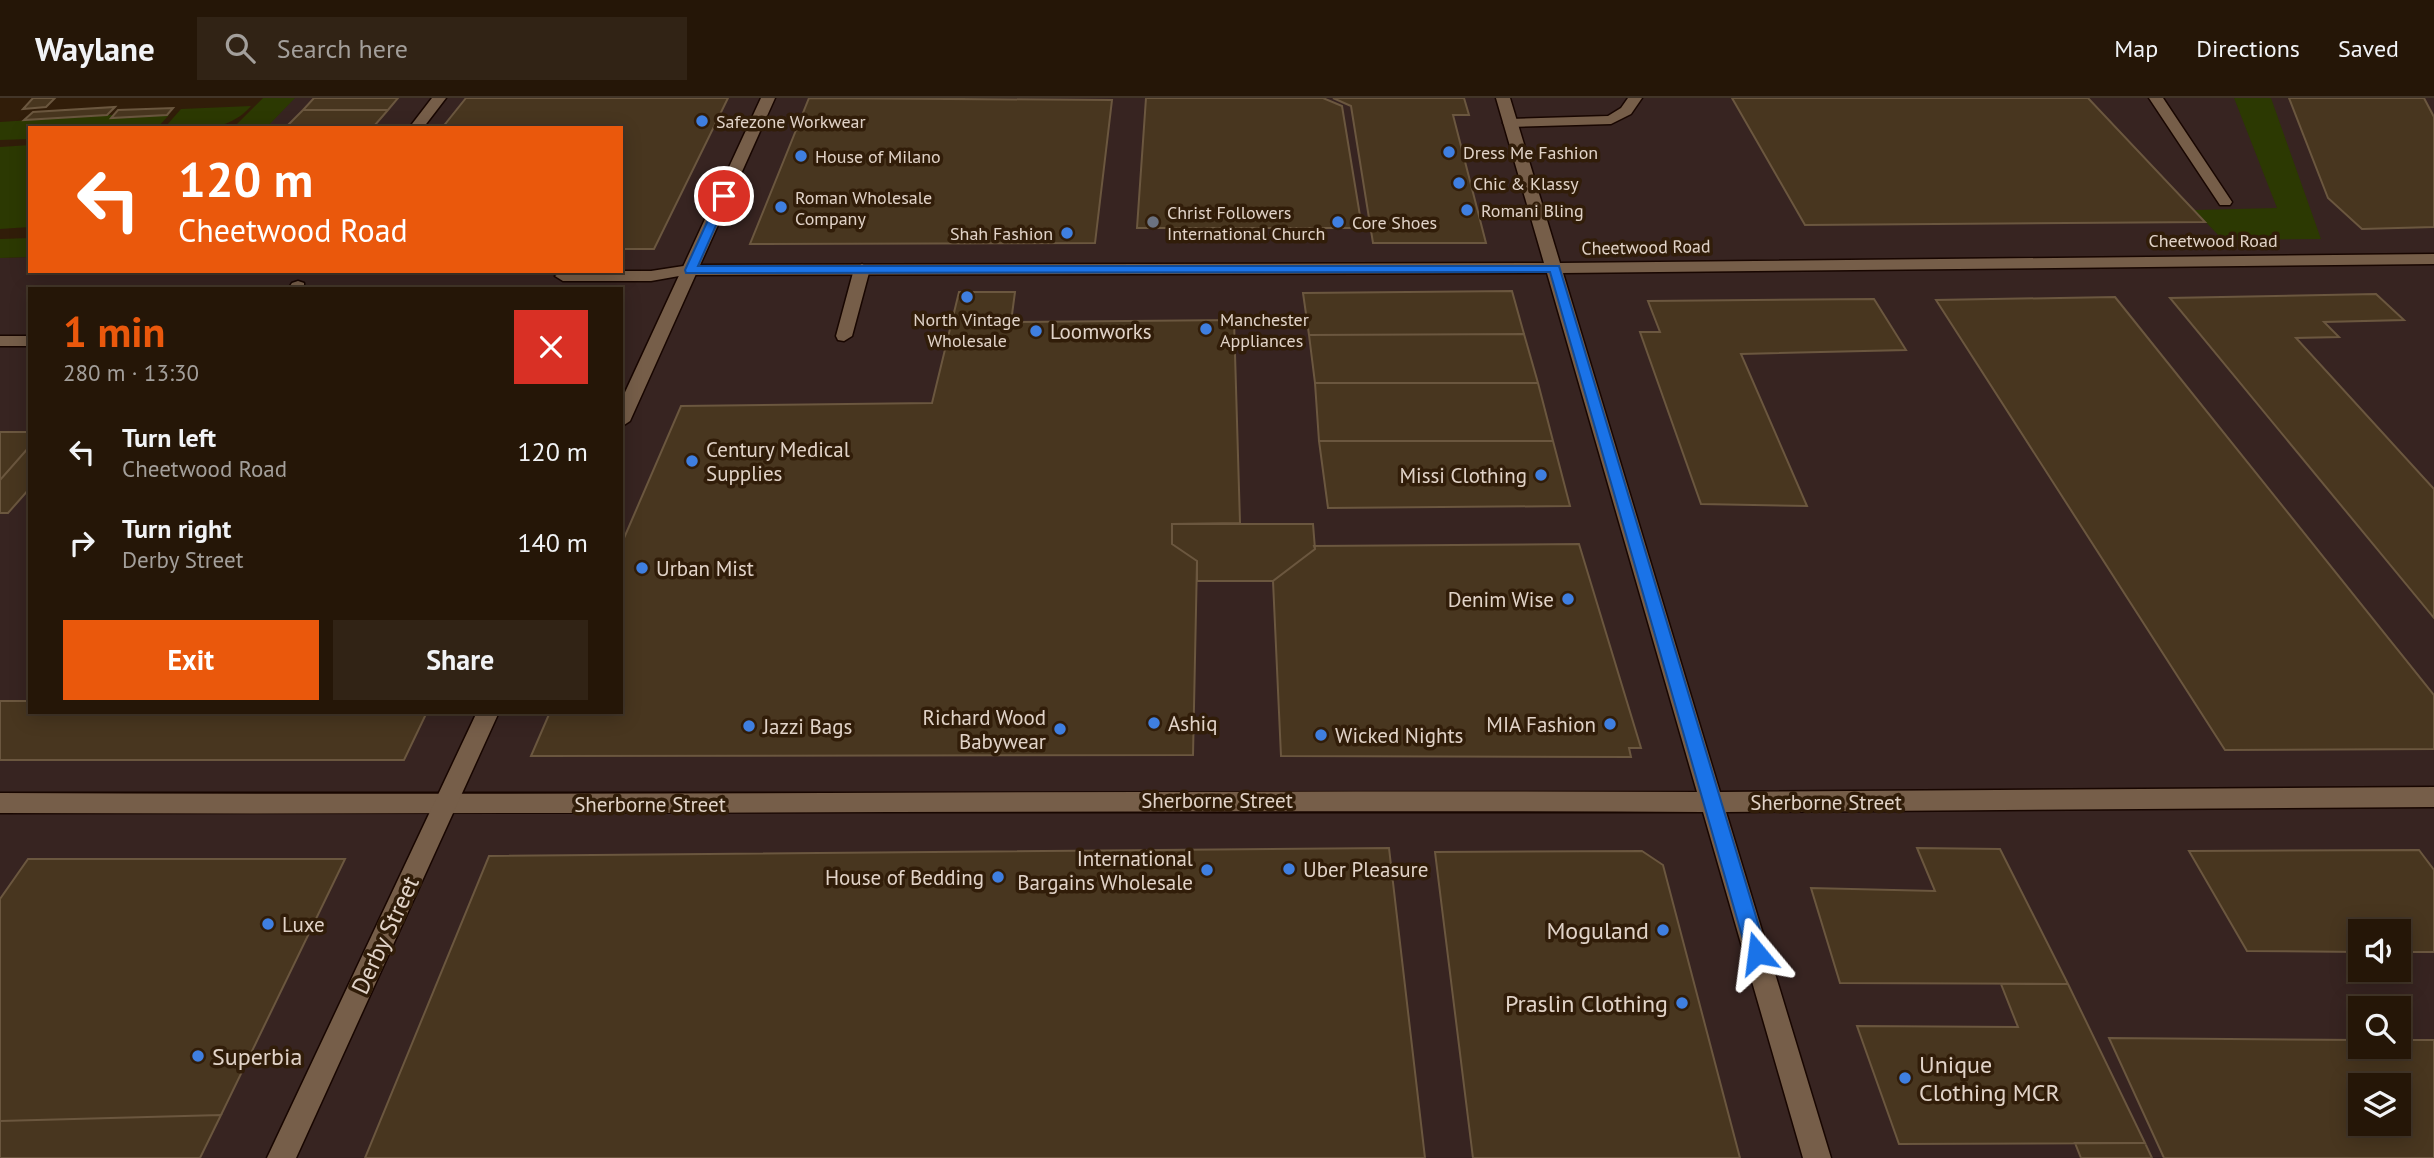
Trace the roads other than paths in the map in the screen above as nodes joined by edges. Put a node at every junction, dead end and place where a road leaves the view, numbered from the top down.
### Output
1 (439, 98) edge
2 (768, 98) edge
3 (1503, 98) edge
4 (1635, 98) edge
5 (2156, 98) edge
6 (1510, 123) junction
7 (418, 126) edge
8 (2225, 202) dead end
9 (2434, 259) edge
10 (1555, 268) junction
11 (862, 269) junction
12 (691, 270) junction
13 (563, 276) dead end
14 (844, 336) dead end
15 (0, 341) edge
16 (28, 341) edge
17 (623, 417) edge
18 (487, 714) edge
19 (2434, 797) edge
20 (1712, 802) junction
21 (0, 803) edge
22 (445, 805) junction
23 (281, 1158) edge
24 (1817, 1158) edge

1 - 7 street
2 - 12 street
3 - 6 street
4 - 6 street
5 - 8 street
6 - 10 street
9 - 10 street, Cheetwood Road
10 - 11 street, Cheetwood Road
10 - 20 street
11 - 12 street, Cheetwood Road
11 - 14 street
12 - 13 street, Cheetwood Road
12 - 17 street
15 - 16 street
18 - 22 street, Derby Street
19 - 20 street, Sherborne Street
20 - 22 street, Sherborne Street
20 - 24 street
21 - 22 street, Sherborne Street
22 - 23 street, Derby Street

